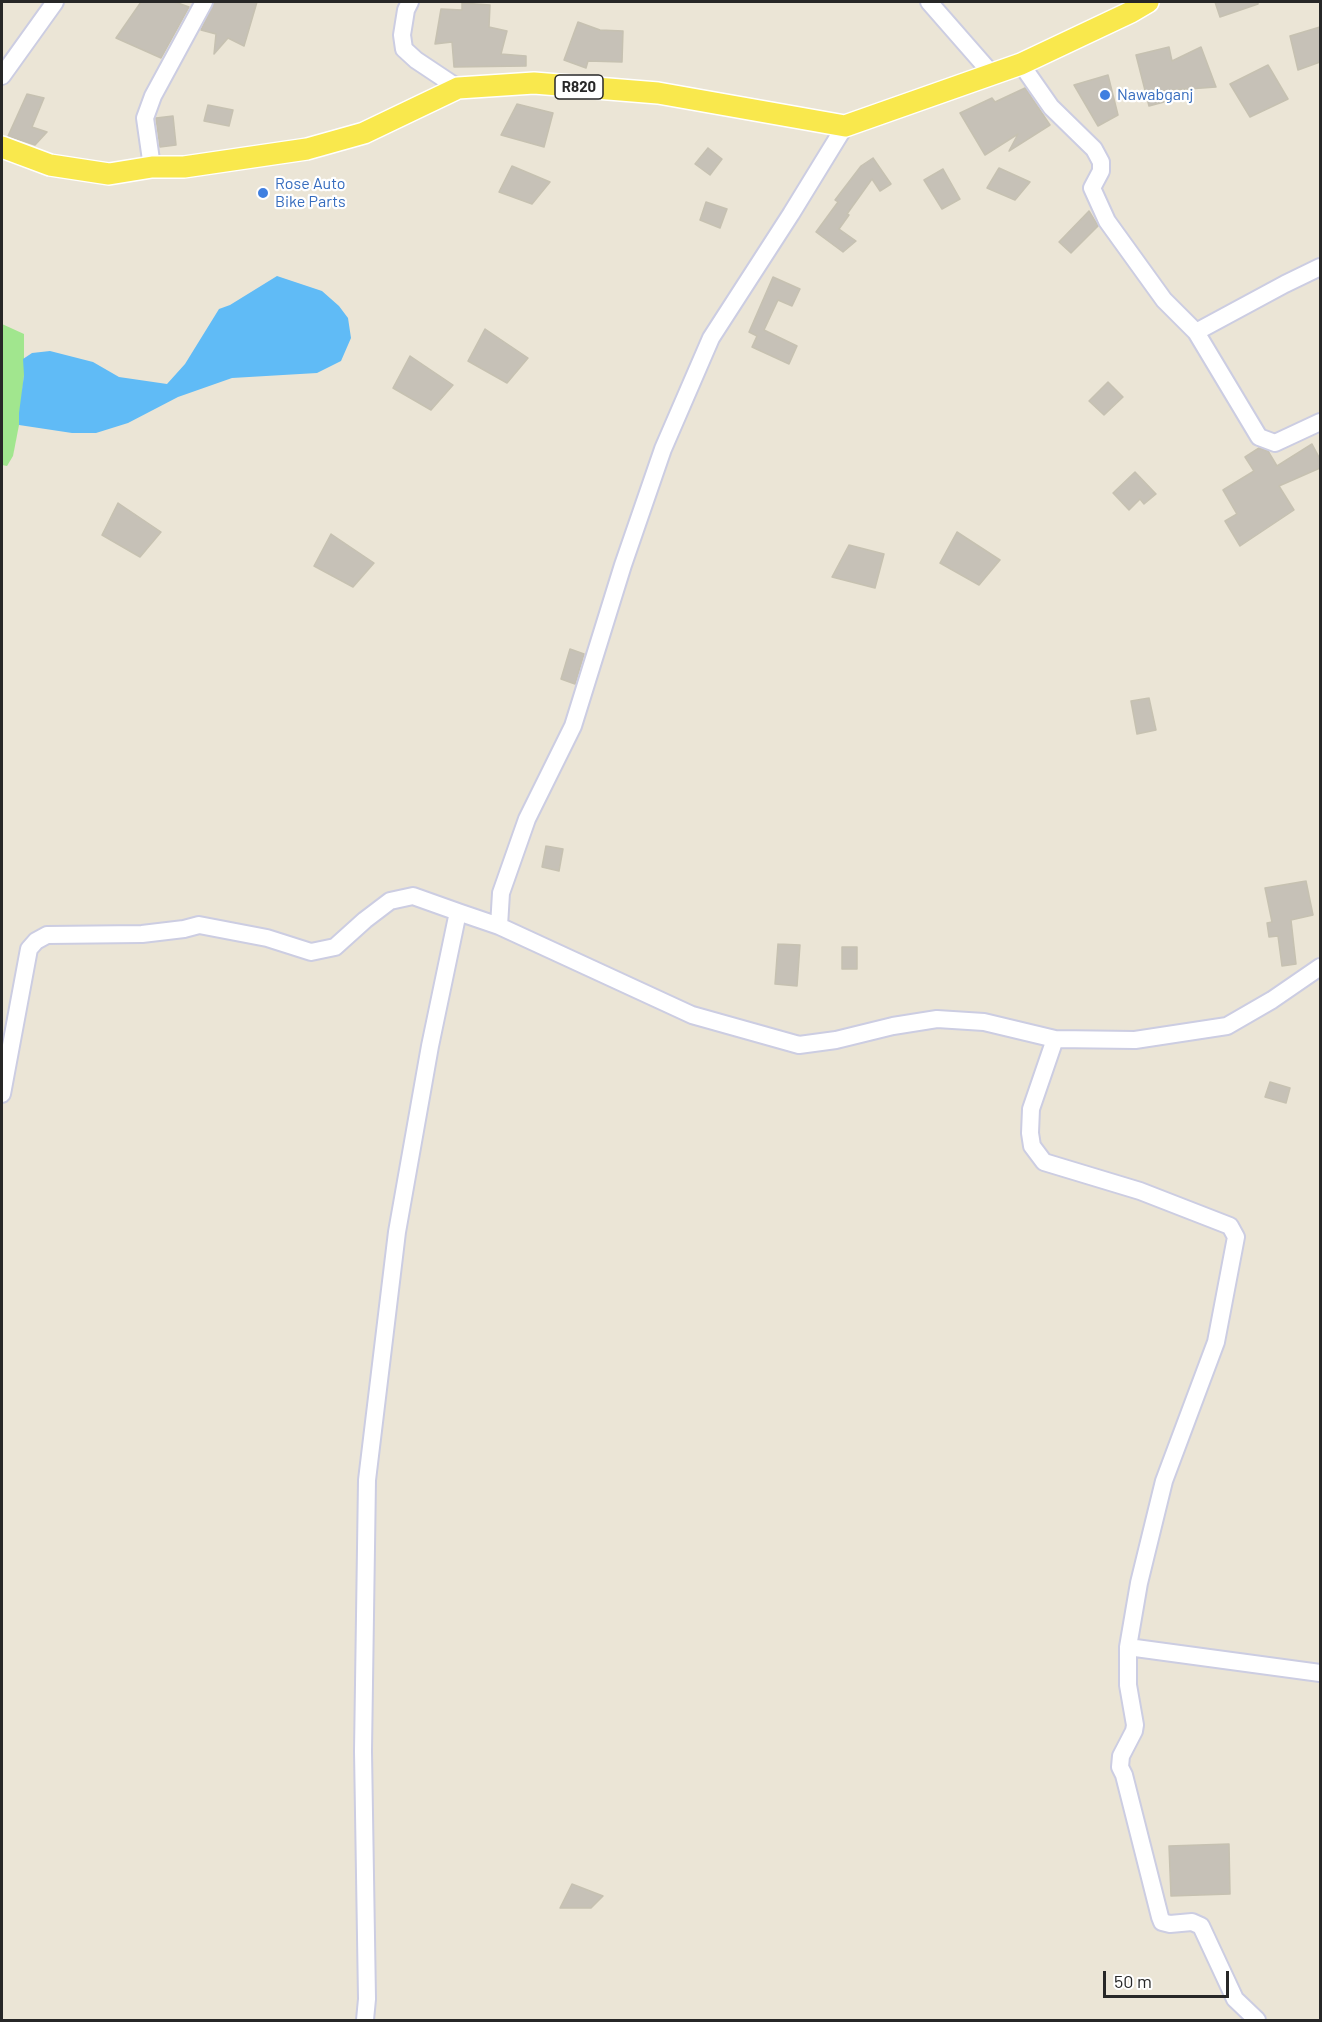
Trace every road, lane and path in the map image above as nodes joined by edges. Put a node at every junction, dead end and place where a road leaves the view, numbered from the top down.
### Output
1 (55, 2) edge
2 (204, 2) edge
3 (411, 2) edge
4 (929, 2) edge
5 (1148, 2) edge
6 (1021, 64) junction
7 (992, 74) junction
8 (2, 76) edge
9 (458, 88) junction
10 (845, 126) junction
11 (2, 147) edge
12 (152, 167) junction
13 (1320, 267) edge
14 (1196, 332) junction
15 (1320, 422) edge
16 (458, 912) junction
17 (499, 926) junction
18 (1320, 967) edge
19 (1055, 1039) junction
20 (2, 1094) edge
21 (1128, 1647) junction
22 (1320, 1672) edge
23 (365, 2020) edge
24 (1257, 2020) edge

1 - 8 street
2 - 12 street
3 - 9 street
4 - 7 street
5 - 6 main road, R820
6 - 7 main road, R820
6 - 14 street
7 - 10 main road, R820
9 - 10 main road, R820
9 - 12 main road, R820
10 - 17 street
11 - 12 main road, R820
13 - 14 street
14 - 15 street
16 - 17 street
16 - 20 street
16 - 23 street
17 - 19 street
18 - 19 street
19 - 21 street
21 - 22 street
21 - 24 street

